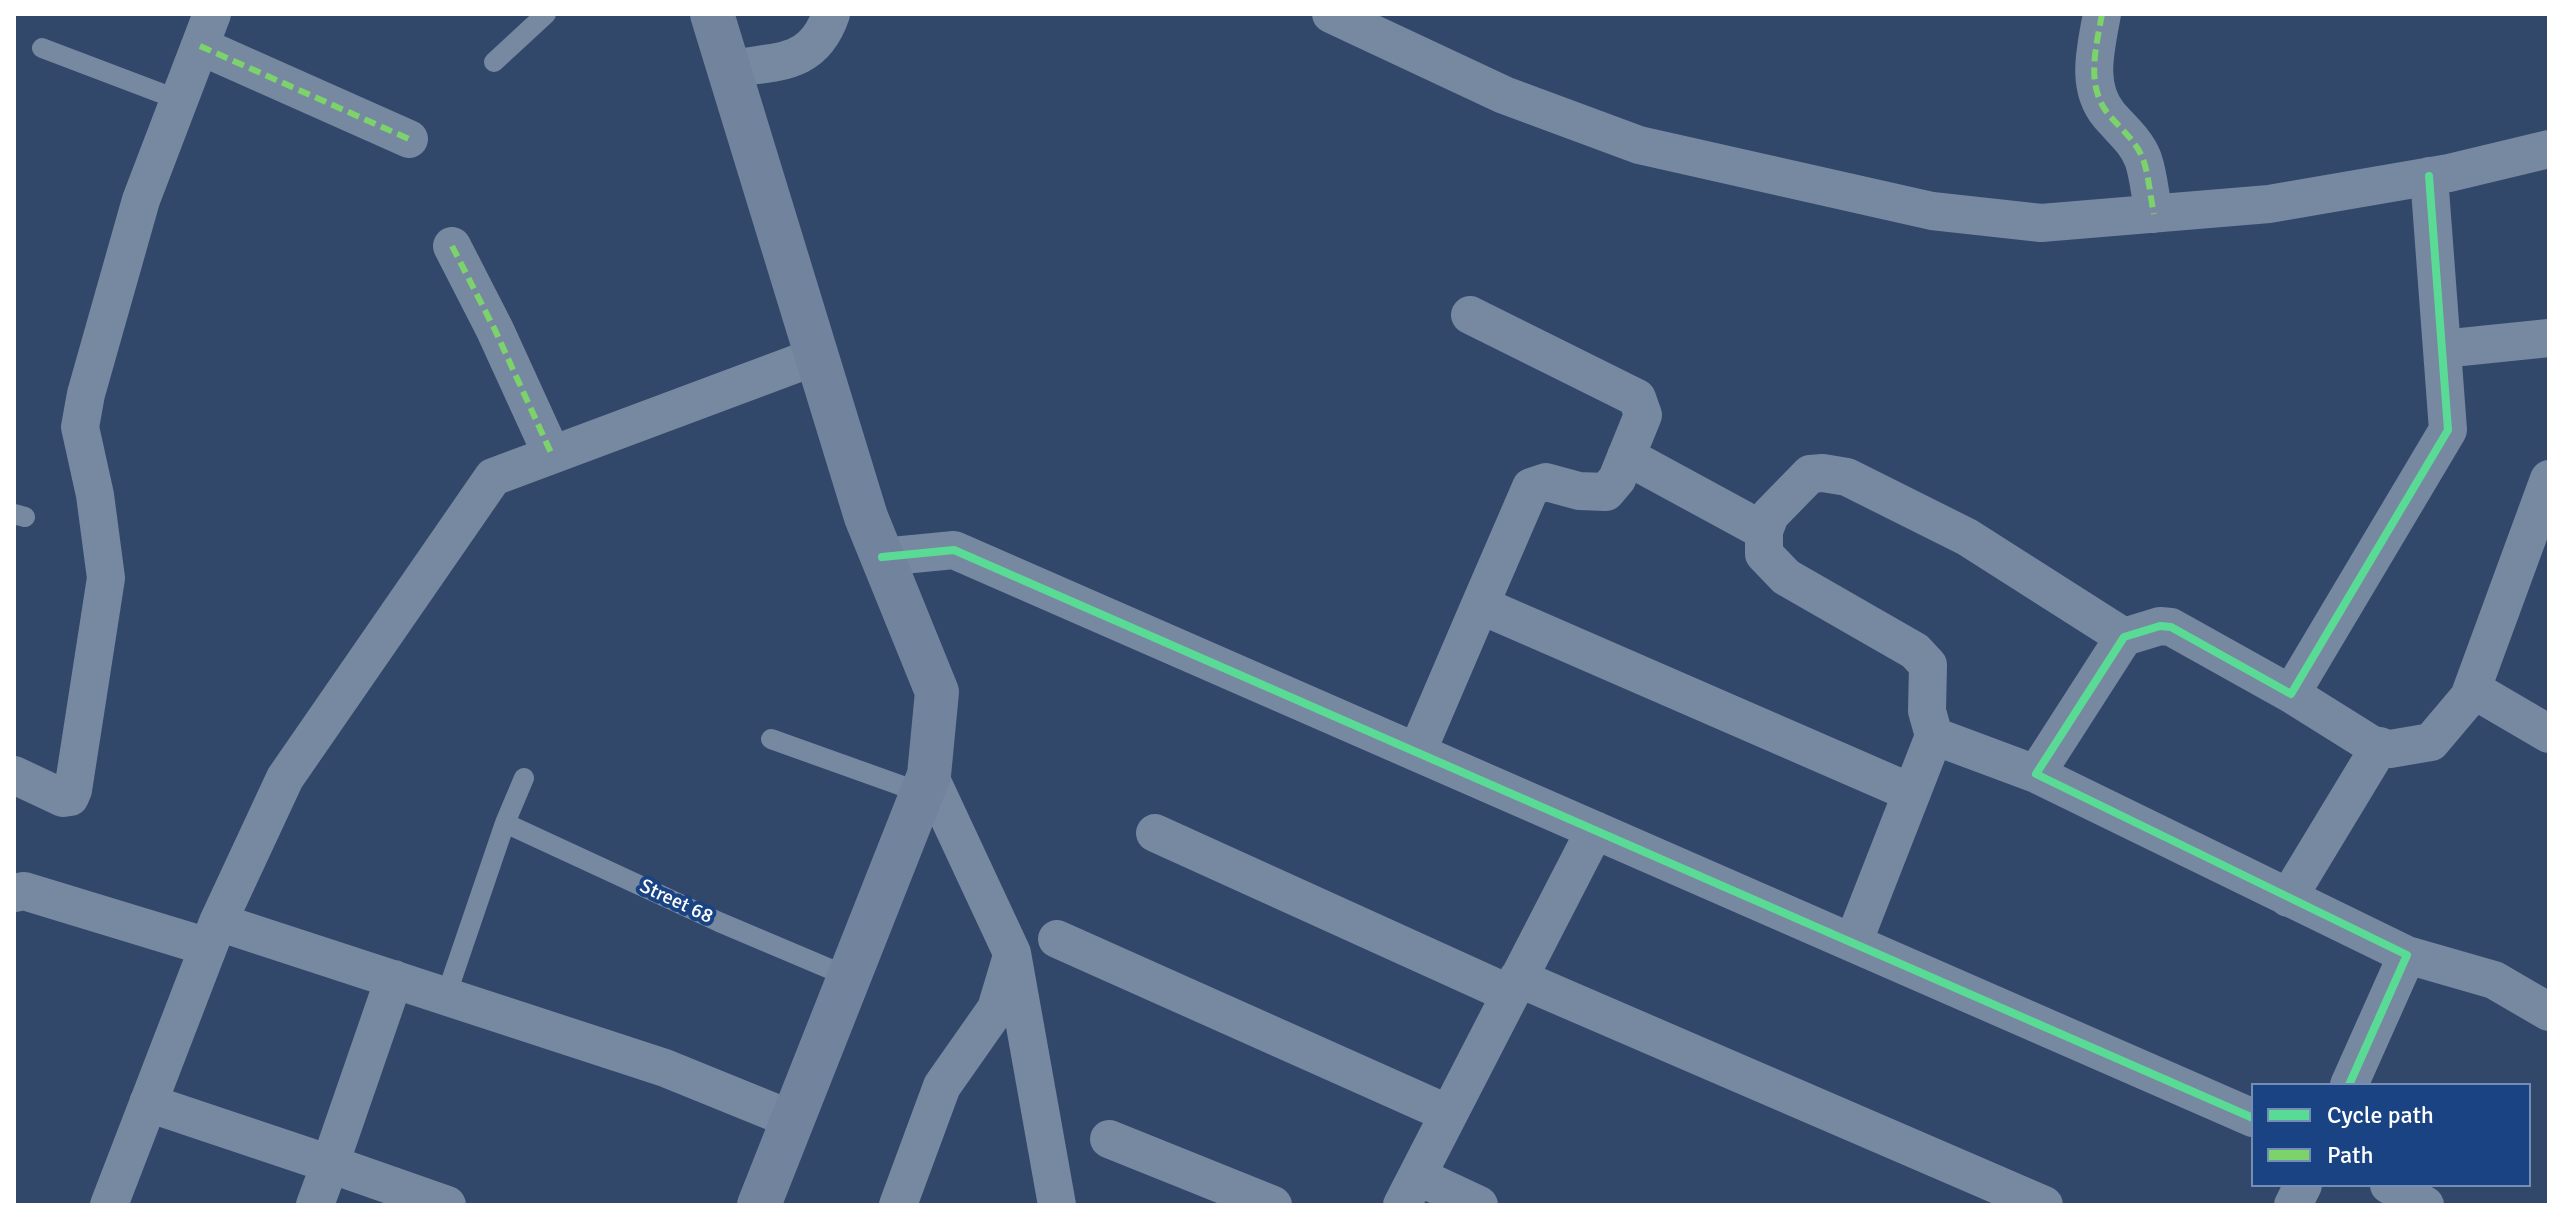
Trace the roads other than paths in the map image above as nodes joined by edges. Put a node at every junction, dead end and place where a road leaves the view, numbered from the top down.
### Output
1 (546, 14) edge
2 (712, 14) edge
3 (831, 14) edge
4 (1331, 14) edge
5 (2102, 14) edge
6 (206, 30) edge
7 (42, 48) dead end
8 (494, 62) dead end
9 (729, 69) junction
10 (179, 100) junction
11 (409, 139) dead end
12 (2549, 149) edge
13 (2429, 176) junction
14 (2154, 214) junction
15 (452, 246) dead end
16 (1470, 315) dead end
17 (2549, 338) edge
18 (2442, 349) junction
19 (817, 356) junction
20 (552, 455) junction
21 (1626, 456) junction
22 (2549, 479) edge
23 (1764, 531) junction
24 (2539, 540) edge
25 (882, 557) junction
26 (1480, 605) junction
27 (2124, 637) junction
28 (2472, 689) junction
29 (2291, 694) junction
30 (2549, 734) edge
31 (1934, 736) junction
32 (771, 739) dead end
33 (2380, 746) junction
34 (1417, 752) junction
35 (2036, 774) junction
36 (14, 775) edge
37 (524, 778) dead end
38 (926, 784) junction
39 (1912, 793) junction
40 (505, 823) junction
41 (1595, 830) junction
42 (1155, 833) dead end
43 (14, 893) edge
44 (2288, 898) junction
45 (213, 934) junction
46 (1057, 939) dead end
47 (1853, 943) junction
48 (1012, 953) junction
49 (2407, 955) junction
50 (849, 977) junction
51 (394, 979) junction
52 (1514, 986) junction
53 (446, 996) junction
54 (2549, 1012) edge
55 (2350, 1083) edge
56 (148, 1103) junction
57 (1449, 1114) junction
58 (2251, 1117) edge
59 (793, 1120) junction
60 (1109, 1139) dead end
61 (330, 1164) junction
62 (2302, 1187) edge
63 (2393, 1187) edge
64 (1410, 1191) edge
65 (109, 1205) edge
66 (315, 1205) edge
67 (447, 1205) edge
68 (759, 1205) edge
69 (898, 1205) edge
70 (1057, 1205) edge
71 (1273, 1205) edge
72 (1479, 1205) edge
73 (2044, 1205) edge
74 (2293, 1205) edge
75 (2425, 1205) edge

1 - 8 lane
2 - 9 street
3 - 9 street
4 - 14 street
5 - 14 street
6 - 10 street
6 - 11 street
7 - 10 lane
9 - 19 street
10 - 36 street
12 - 13 street
13 - 14 street
13 - 18 street
15 - 20 street
16 - 21 street
17 - 18 street
18 - 29 street
19 - 20 street
19 - 25 street
20 - 45 street
21 - 23 street
21 - 26 street
22 - 24 street
23 - 27 street
23 - 31 street
24 - 28 street
25 - 34 street
25 - 38 street
26 - 34 street
26 - 39 street
27 - 29 street
27 - 35 street
28 - 30 street
28 - 33 street
29 - 33 street
31 - 35 street
31 - 39 street
32 - 38 lane
33 - 44 street
34 - 41 street
35 - 44 street
37 - 40 lane
38 - 48 street
38 - 50 street
39 - 47 street
40 - 50 lane, Street 68
40 - 53 lane
41 - 47 street
41 - 52 street
42 - 52 street
43 - 45 street
44 - 49 street
45 - 51 street
45 - 56 street
46 - 57 street
47 - 58 street
48 - 69 street
48 - 70 street
49 - 54 street
49 - 55 street
50 - 59 street
51 - 53 street
51 - 61 street
52 - 57 street
52 - 73 street
53 - 59 street
56 - 61 street
56 - 65 street
57 - 64 street
59 - 68 street
60 - 71 street
61 - 66 street
61 - 67 street
62 - 74 street
63 - 75 street
64 - 72 street

